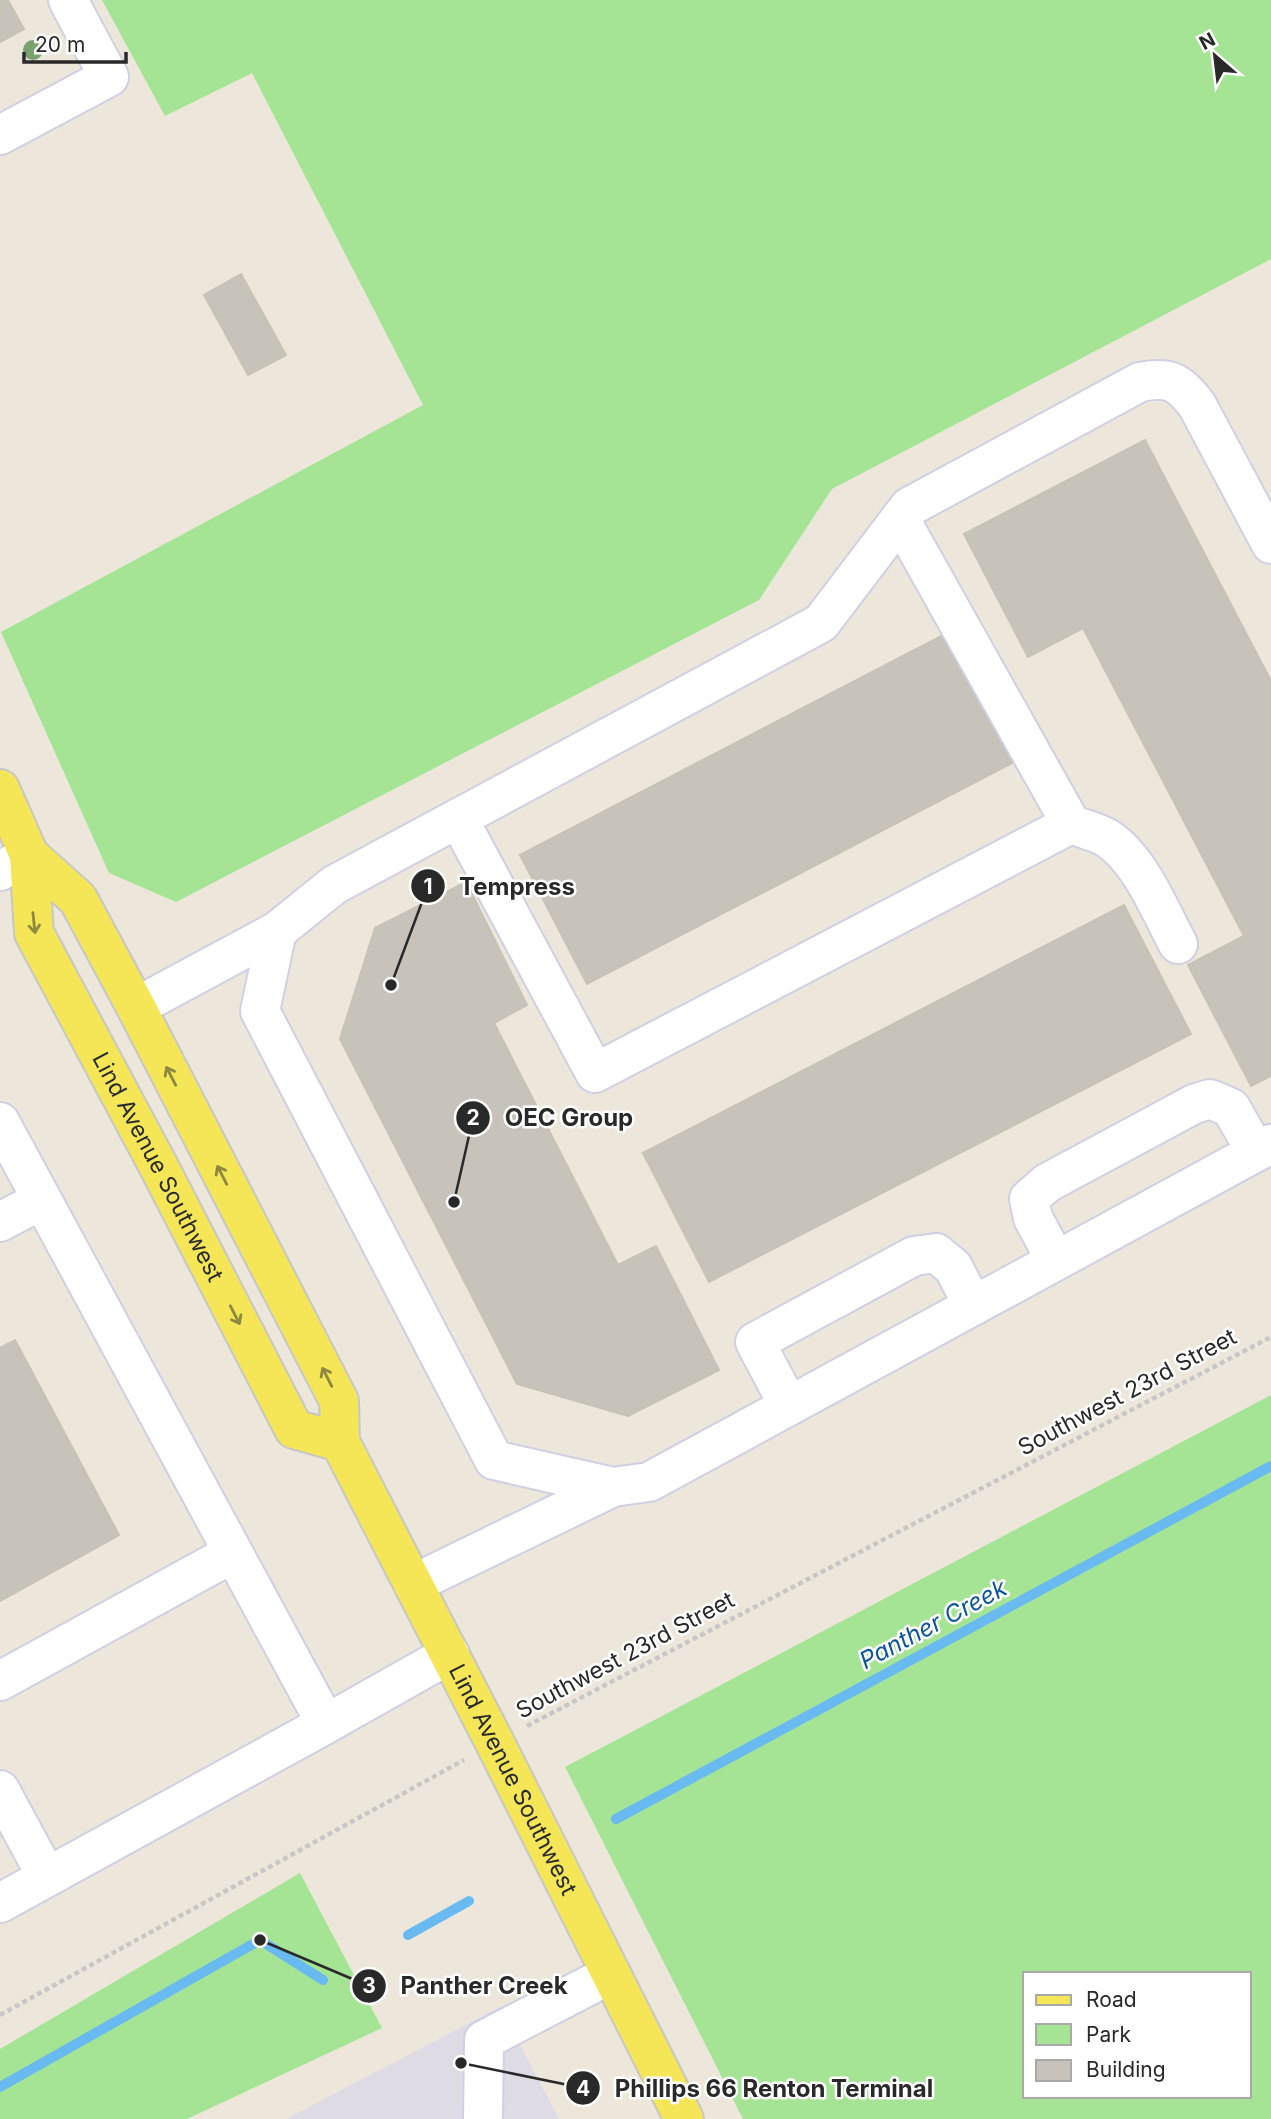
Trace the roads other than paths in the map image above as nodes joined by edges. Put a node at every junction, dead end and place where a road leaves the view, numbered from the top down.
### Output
1 (68, 0) edge
2 (0, 135) edge
3 (900, 519) junction
4 (1271, 544) edge
5 (0, 789) edge
6 (458, 818) junction
7 (1071, 824) junction
8 (14, 863) edge
9 (277, 931) junction
10 (1178, 944) dead end
11 (136, 1007) junction
12 (0, 1122) edge
13 (1264, 1148) edge
14 (42, 1200) junction
15 (0, 1222) edge
16 (1056, 1261) junction
17 (973, 1305) junction
18 (789, 1406) junction
19 (340, 1442) junction
20 (612, 1487) junction
21 (233, 1553) junction
22 (413, 1584) junction
23 (450, 1654) junction
24 (0, 1681) edge
25 (326, 1724) junction
26 (0, 1790) edge
27 (47, 1877) junction
28 (0, 1903) edge
29 (611, 1974) junction
30 (483, 2119) edge
31 (684, 2119) edge

1 - 2 lane
3 - 4 lane
3 - 6 lane
3 - 7 lane
5 - 8 main road, Lind Avenue Southwest
6 - 7 lane
6 - 9 lane
7 - 10 lane
8 - 11 main road, Lind Avenue Southwest
8 -> 19 main road, Lind Avenue Southwest
9 - 11 lane
9 - 20 lane
19 -> 11 main road, Lind Avenue Southwest
12 - 14 lane
13 - 16 lane
13 - 16 lane
14 - 15 lane
14 - 21 lane
16 - 17 lane
17 - 18 lane
17 - 18 lane
18 - 20 lane
19 - 22 main road, Lind Avenue Southwest
20 - 22 lane
21 - 24 lane
21 - 25 lane
22 - 23 main road, Lind Avenue Southwest
23 - 25 lane
23 - 29 main road, Lind Avenue Southwest
25 - 27 lane
26 - 27 lane
27 - 28 lane
29 - 30 lane
29 - 31 main road, Lind Avenue Southwest

